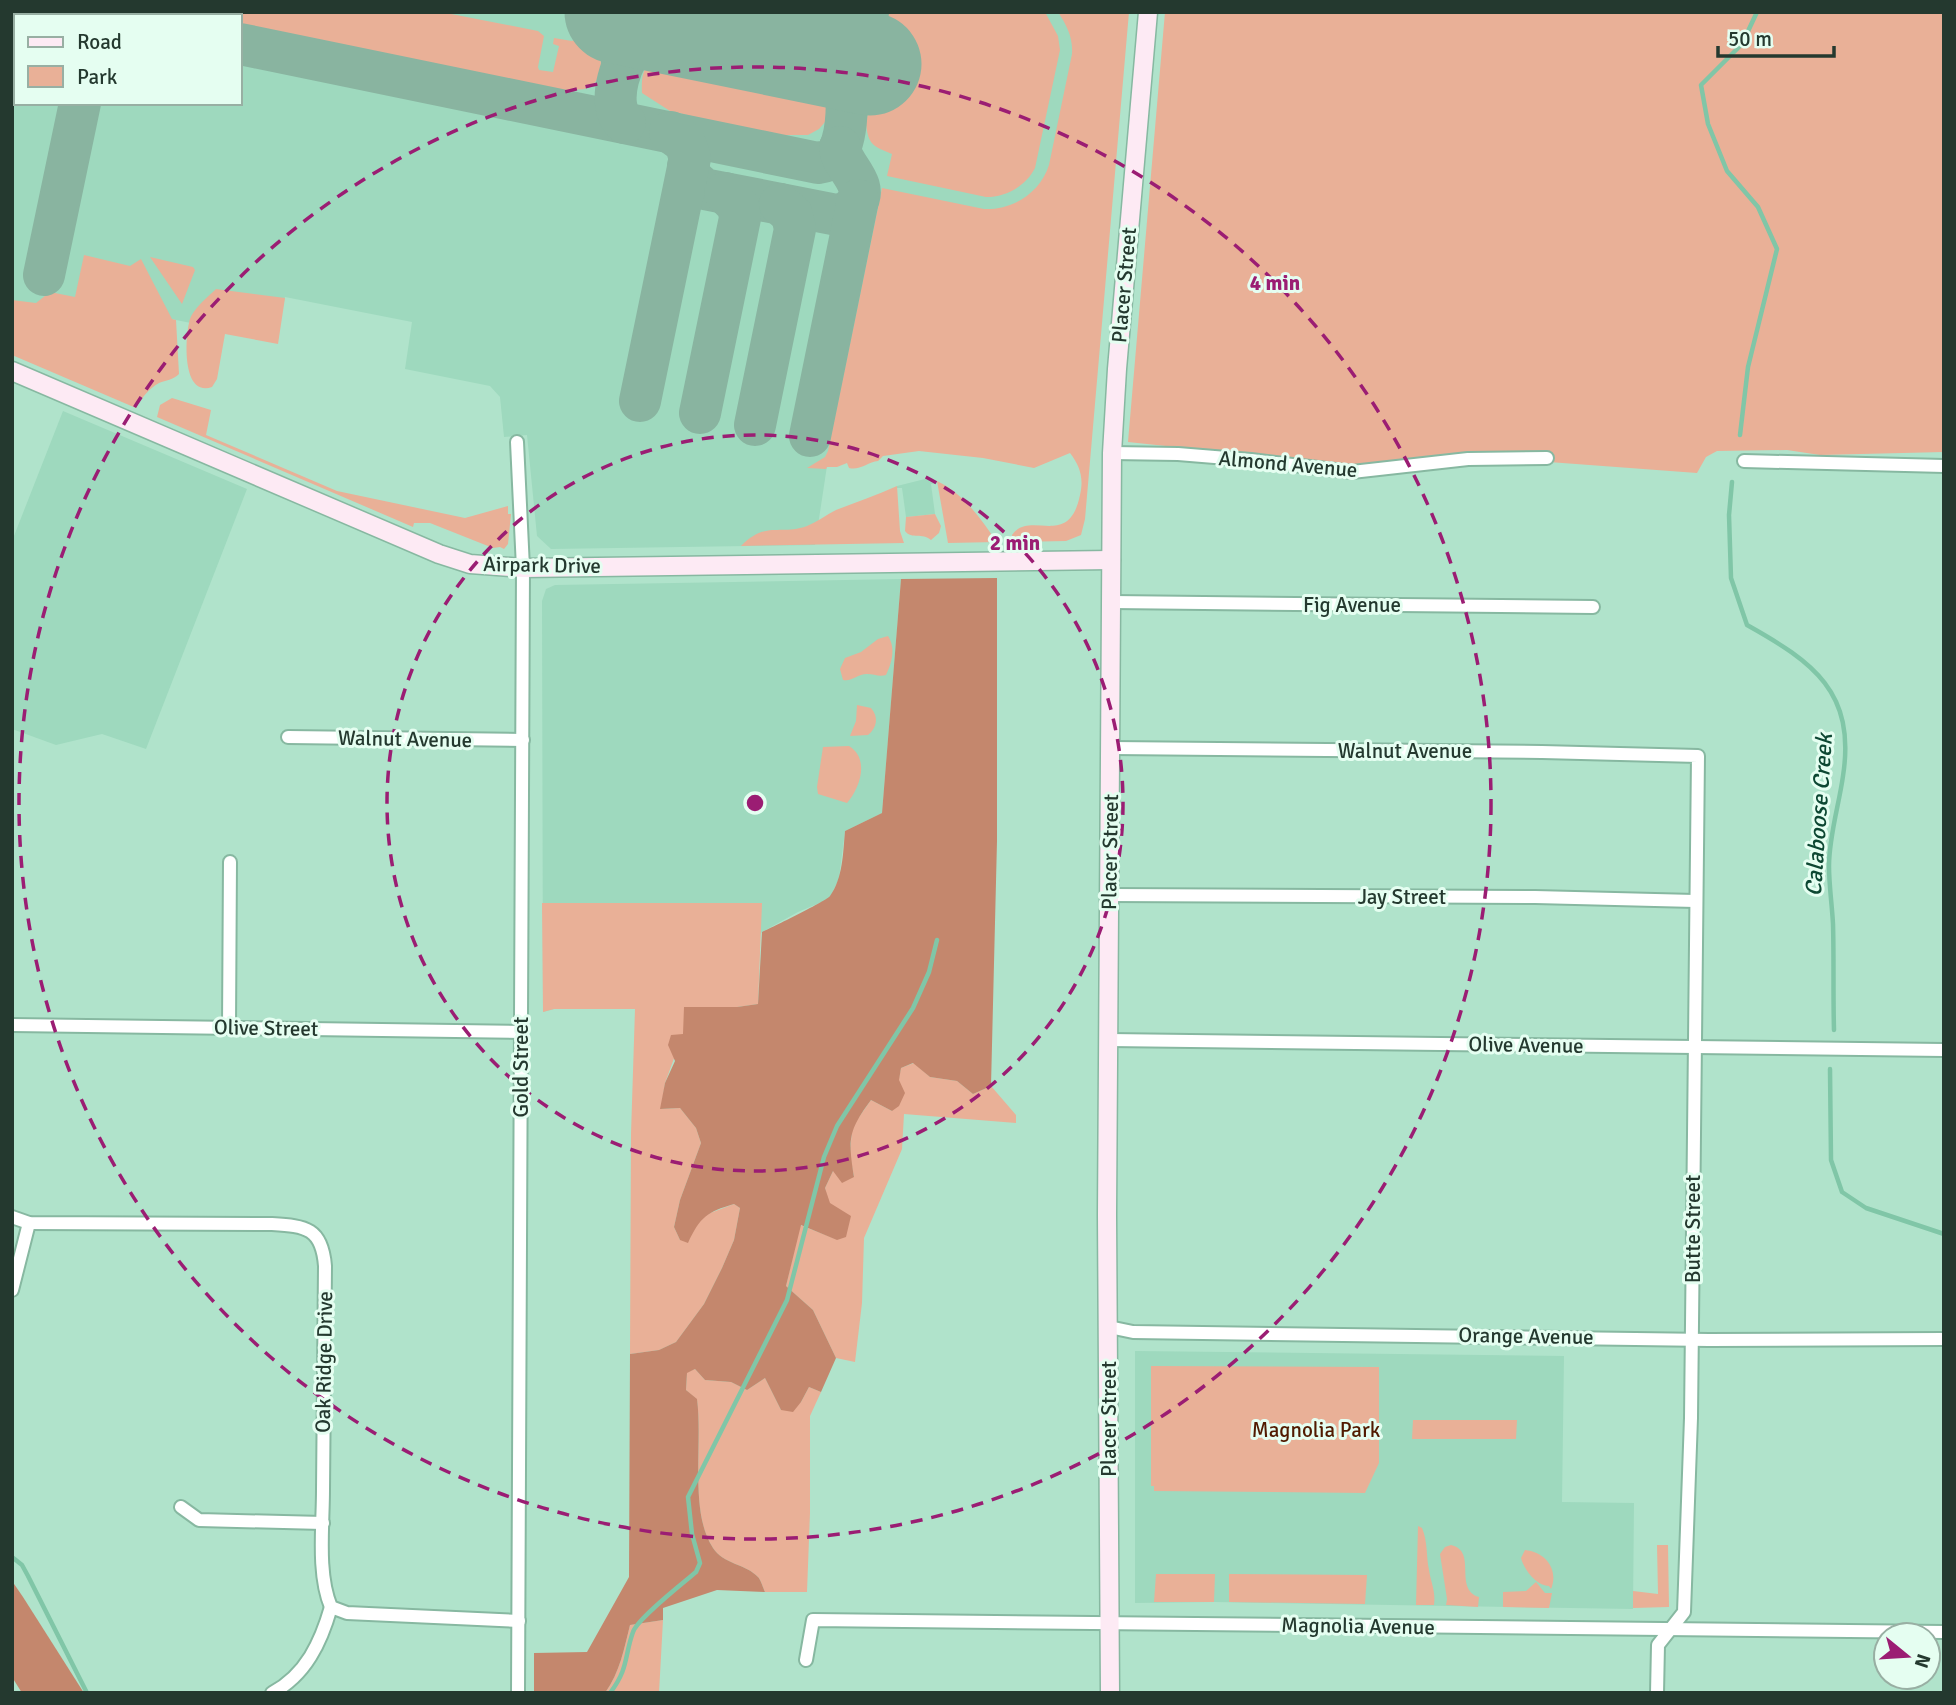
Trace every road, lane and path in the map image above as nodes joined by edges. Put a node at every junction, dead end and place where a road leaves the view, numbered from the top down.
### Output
1 (1148, 12) edge
2 (12, 371) edge
3 (517, 442) dead end
4 (1112, 453) junction
5 (1547, 458) dead end
6 (1744, 461) dead end
7 (1944, 466) edge
8 (1111, 559) junction
9 (523, 568) junction
10 (1112, 602) junction
11 (1593, 607) dead end
12 (288, 737) dead end
13 (523, 740) junction
14 (1112, 748) junction
15 (1699, 756) joint
16 (230, 862) dead end
17 (1109, 895) junction
18 (1695, 901) junction
19 (12, 1025) edge
20 (229, 1027) junction
21 (521, 1032) junction
22 (1109, 1040) junction
23 (1694, 1046) junction
24 (1944, 1051) edge
25 (12, 1217) edge
26 (29, 1223) junction
27 (12, 1290) edge
28 (1109, 1327) junction
29 (1692, 1339) junction
30 (1944, 1339) edge
31 (181, 1507) dead end
32 (323, 1523) junction
33 (331, 1607) junction
34 (519, 1620) junction
35 (1110, 1623) junction
36 (1670, 1629) junction
37 (1944, 1632) edge
38 (806, 1660) dead end
39 (272, 1693) edge
40 (518, 1693) edge
41 (1110, 1693) edge
42 (1657, 1693) edge

1 - 4 main road, Placer Street
2 - 9 main road, Airpark Drive
3 - 9 street, Gold Street
4 - 5 street, Almond Avenue
4 - 8 main road, Placer Street
6 - 7 street
8 - 9 main road, Airpark Drive
8 - 10 main road, Placer Street
9 - 13 street, Gold Street
10 - 11 street, Fig Avenue
10 - 14 main road, Placer Street
12 - 13 street, Walnut Avenue
13 - 21 street, Gold Street
14 - 15 street, Walnut Avenue
14 - 17 main road, Placer Street
15 - 18 street, Butte Street
16 - 20 street
17 - 18 street, Jay Street
17 - 22 main road, Placer Street
18 - 23 street, Butte Street
19 - 20 street, Olive Street
20 - 21 street, Olive Street
21 - 34 street, Gold Street
22 - 23 street, Olive Avenue
22 - 28 main road, Placer Street
23 - 24 street, Olive Avenue
23 - 29 street, Butte Street
25 - 26 street, Oak Ridge Drive
26 - 27 street
26 - 32 street, Oak Ridge Drive
28 - 29 street, Orange Avenue
28 - 35 main road, Placer Street
29 - 30 street, Orange Avenue
29 - 36 street, Butte Street
31 - 32 street
32 - 33 street, Oak Ridge Drive
33 - 34 street
33 - 39 street
34 - 40 street, Gold Street
35 - 36 street, Magnolia Avenue
35 - 38 street, Magnolia Avenue
35 - 41 main road, Placer Street
36 - 37 street, Magnolia Avenue
36 - 42 street, Butte Street

